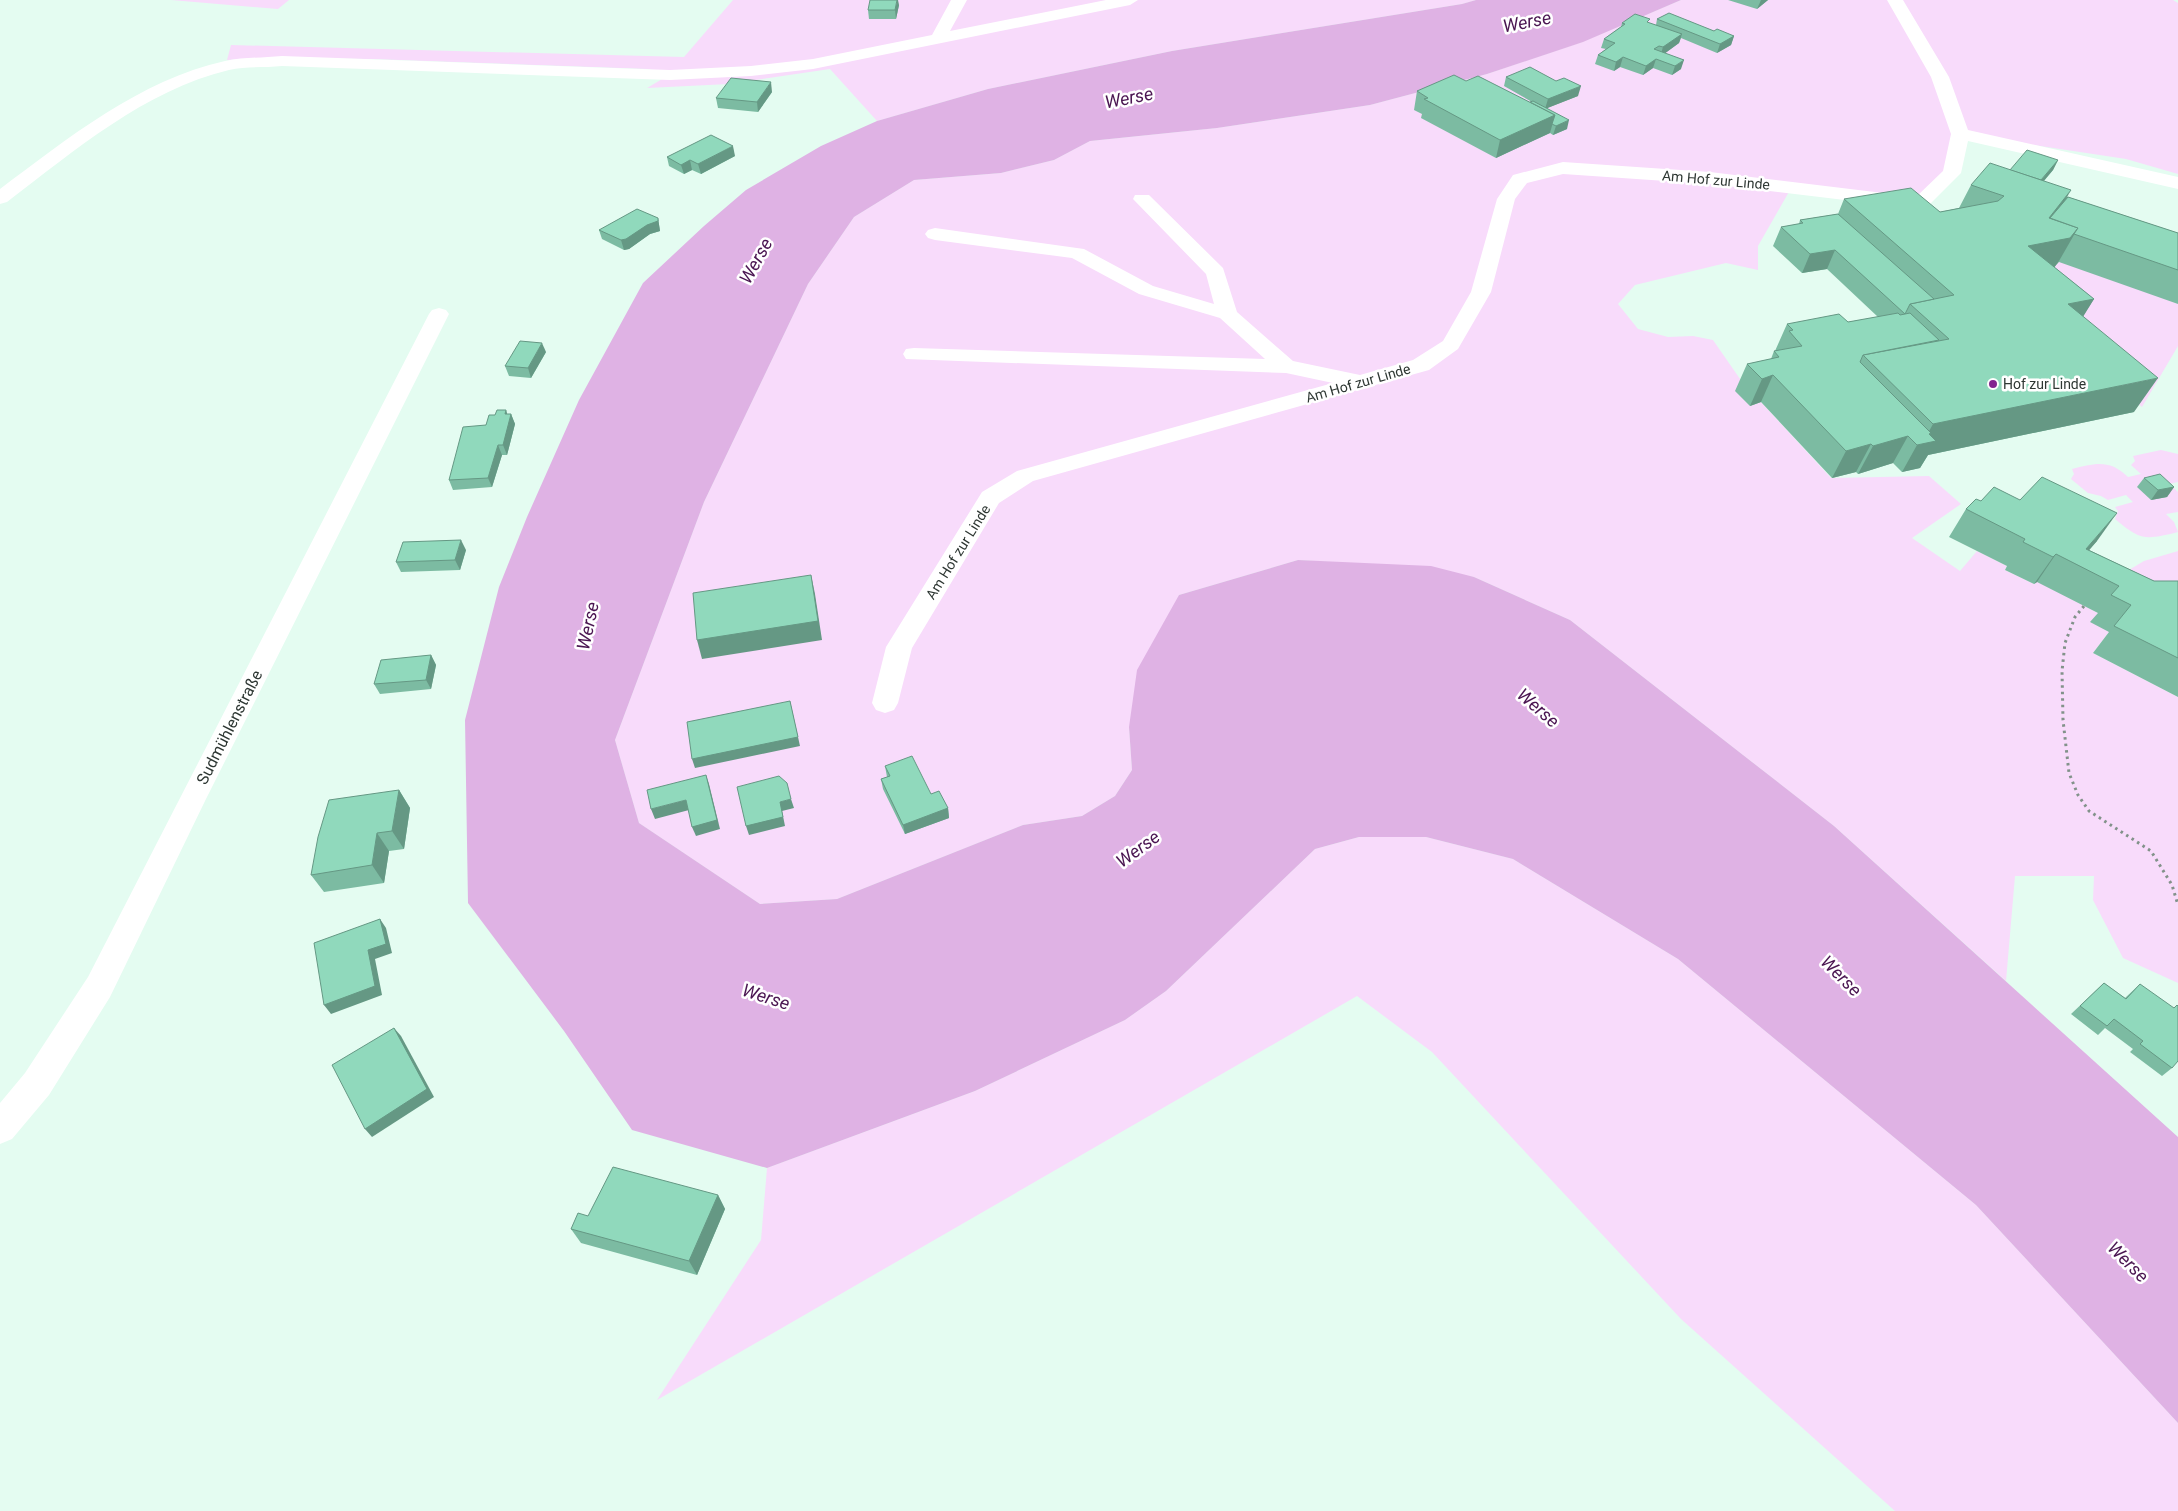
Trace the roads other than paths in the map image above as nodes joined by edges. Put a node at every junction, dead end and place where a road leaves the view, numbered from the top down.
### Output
1 (959, 0) edge
2 (1130, 0) edge
3 (1895, 0) edge
4 (938, 39) junction
5 (1960, 134) junction
6 (2178, 183) edge
7 (0, 198) edge
8 (1142, 199) dead end
9 (935, 234) dead end
10 (439, 314) dead end
11 (1227, 314) junction
12 (914, 354) dead end
13 (1286, 366) junction
14 (1360, 382) junction
15 (885, 703) dead end
16 (0, 1128) edge

1 - 4 street
2 - 4 street
3 - 5 street
4 - 7 street
5 - 6 street
5 - 14 street, Am Hof zur Linde
8 - 11 street
9 - 11 street
10 - 16 street, Sudmühlenstraße
11 - 13 street
12 - 13 street
13 - 14 street
14 - 15 street, Am Hof zur Linde

